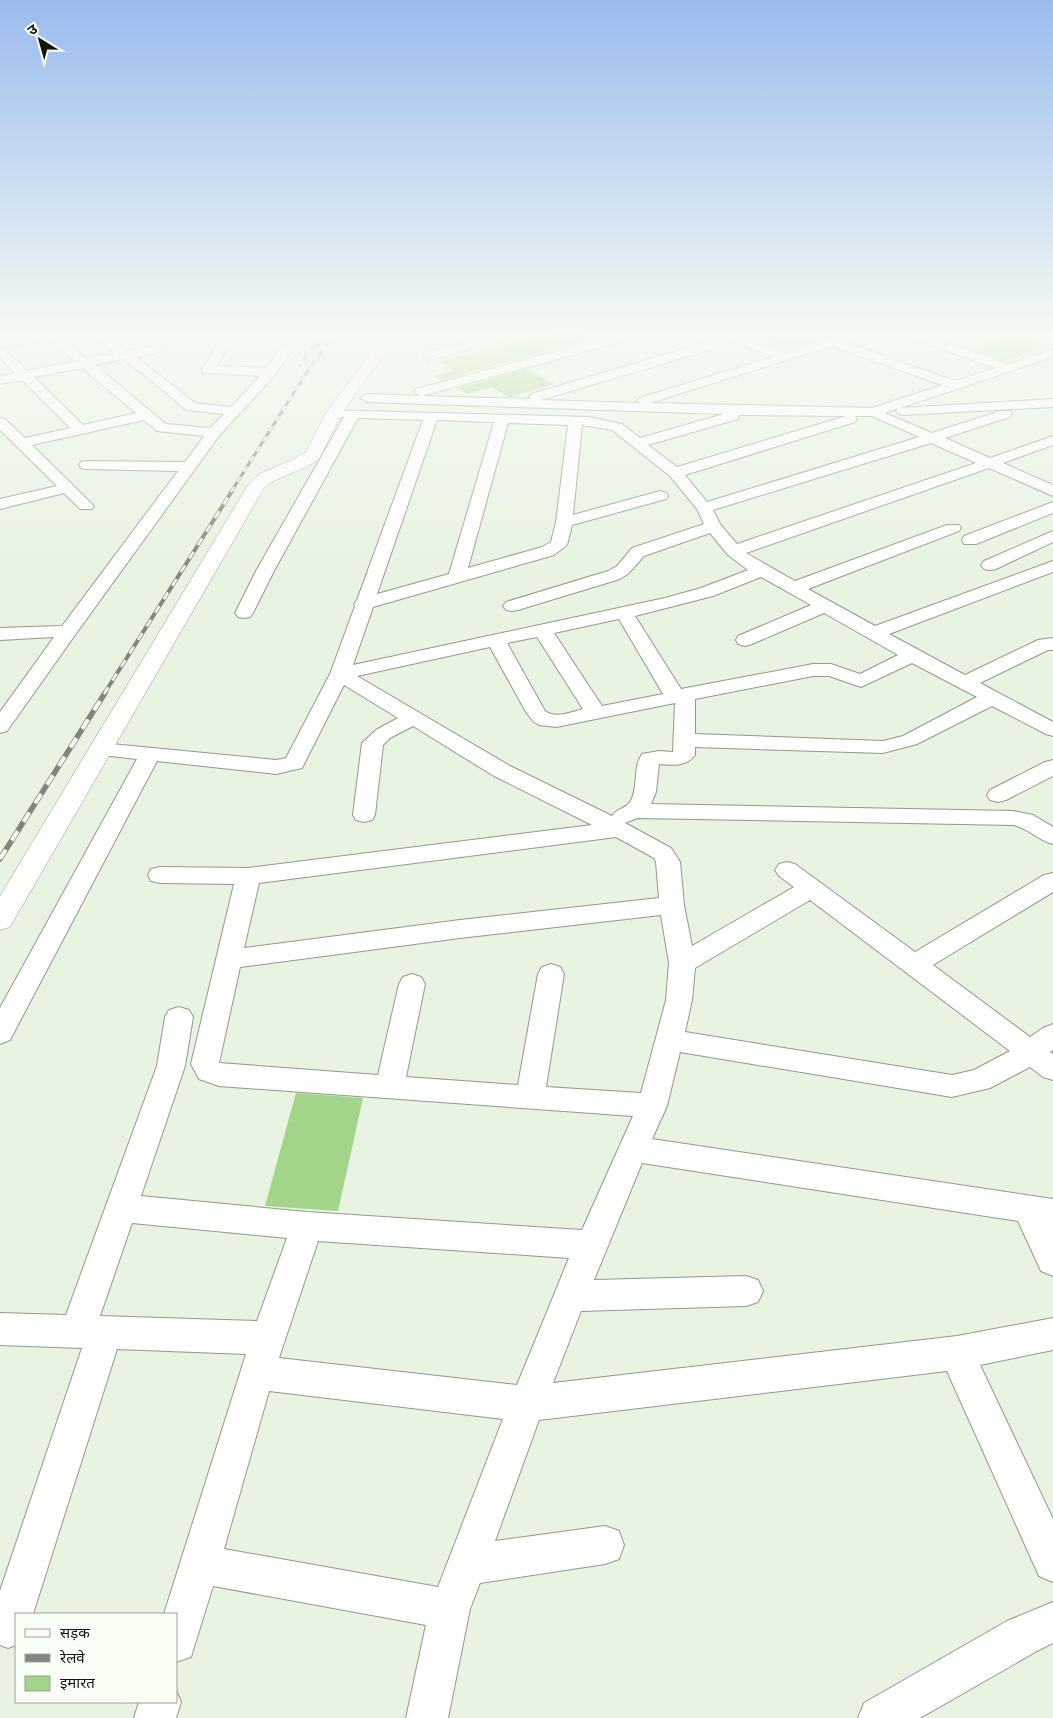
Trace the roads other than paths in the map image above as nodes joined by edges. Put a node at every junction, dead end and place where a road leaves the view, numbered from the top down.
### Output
1 (65, 415) edge
2 (147, 415) joint
3 (231, 415) edge
4 (339, 415) edge
5 (340, 415) edge
6 (413, 415) edge
7 (660, 415) edge
8 (735, 415) edge
9 (863, 415) edge
10 (880, 415) edge
11 (996, 415) edge
12 (431, 417) junction
13 (502, 420) junction
14 (0, 422) edge
15 (576, 422) junction
16 (617, 427) junction
17 (80, 430) junction
18 (214, 433) junction
19 (929, 438) junction
20 (22, 443) junction
21 (638, 443) junction
22 (1048, 445) edge
23 (988, 463) junction
24 (86, 465) dead end
25 (189, 467) junction
26 (675, 473) junction
27 (67, 488) junction
28 (1053, 490) edge
29 (660, 496) dead end
30 (0, 504) edge
31 (86, 506) dead end
32 (1053, 507) edge
33 (704, 508) junction
34 (564, 522) junction
35 (713, 526) junction
36 (953, 528) dead end
37 (1053, 536) edge
38 (970, 540) dead end
39 (734, 551) junction
40 (990, 565) dead end
41 (1053, 566) edge
42 (760, 571) junction
43 (1027, 575) junction
44 (457, 577) junction
45 (1053, 587) edge
46 (793, 588) junction
47 (363, 604) junction
48 (512, 606) dead end
49 (825, 606) junction
50 (244, 612) dead end
51 (624, 613) junction
52 (542, 630) junction
53 (68, 631) junction
54 (874, 633) junction
55 (0, 634) edge
56 (495, 639) junction
57 (745, 640) dead end
58 (1053, 644) edge
59 (912, 655) junction
60 (340, 674) junction
61 (964, 683) junction
62 (680, 695) junction
63 (991, 698) junction
64 (596, 712) junction
65 (413, 718) junction
66 (0, 728) edge
67 (1053, 730) edge
68 (685, 740) junction
69 (101, 749) junction
70 (150, 754) junction
71 (1053, 766) edge
72 (998, 795) dead end
73 (364, 815) dead end
74 (620, 820) junction
75 (1053, 837) edge
76 (787, 870) dead end
77 (160, 875) dead end
78 (248, 876) junction
79 (1053, 881) edge
80 (812, 888) junction
81 (672, 905) junction
82 (0, 920) edge
83 (228, 959) junction
84 (682, 963) junction
85 (915, 964) junction
86 (551, 974) dead end
87 (412, 984) dead end
88 (179, 1017) dead end
89 (0, 1032) edge
90 (1053, 1035) edge
91 (669, 1040) junction
92 (1030, 1052) junction
93 (1053, 1069) edge
94 (390, 1087) junction
95 (530, 1097) junction
96 (652, 1106) junction
97 (632, 1149) junction
98 (121, 1208) junction
99 (1041, 1212) edge
100 (307, 1226) junction
101 (590, 1245) junction
102 (1053, 1261) edge
103 (746, 1291) dead end
104 (571, 1296) junction
105 (0, 1329) edge
106 (91, 1332) junction
107 (1053, 1334) edge
108 (269, 1338) junction
109 (957, 1353) junction
110 (257, 1372) junction
111 (527, 1404) junction
112 (605, 1545) dead end
113 (1053, 1562) edge
114 (198, 1564) junction
115 (468, 1565) junction
116 (450, 1610) junction
117 (1053, 1622) edge
118 (8, 1628) dead end
119 (178, 1635) edge
120 (160, 1703) edge
121 (155, 1718) edge
122 (427, 1718) edge
123 (879, 1718) edge

1 - 17 street
2 - 17 street
2 - 18 street
3 - 18 street
4 - 69 street
5 - 50 street
6 - 12 street
7 - 16 street
8 - 21 street
9 - 26 street
10 - 19 street
11 - 19 street
12 - 13 street
12 - 47 street
13 - 15 street
13 - 44 street
14 - 20 street
15 - 16 street
15 - 34 street
16 - 21 street
17 - 20 street
18 - 25 street
19 - 23 street
19 - 33 street
20 - 27 street
21 - 26 street
22 - 23 street
23 - 28 street
23 - 39 street
24 - 25 street
25 - 53 street
26 - 33 street
27 - 30 street
27 - 31 street
29 - 34 street
32 - 38 street
33 - 35 street
34 - 44 street
35 - 39 street
35 - 48 street
36 - 46 street
37 - 40 street
39 - 42 street
41 - 43 street
42 - 46 street
42 - 51 street
43 - 45 street
43 - 54 street
44 - 47 street
46 - 49 street
47 - 60 street
49 - 54 street
49 - 57 street
51 - 52 street
51 - 62 street
52 - 56 street
52 - 64 street
53 - 55 street
53 - 66 street
54 - 59 street
56 - 60 street
56 - 64 street
58 - 61 street
59 - 61 street
59 - 62 street
60 - 65 street
60 - 70 street
61 - 63 street
62 - 64 street
62 - 68 street
63 - 67 street
63 - 68 street
65 - 73 street
65 - 74 street
68 - 74 street
69 - 70 street
69 - 82 street
70 - 89 street
71 - 72 street
74 - 75 street
74 - 78 street
74 - 81 street
76 - 80 street
77 - 78 street
78 - 83 street
79 - 85 street
80 - 84 street
80 - 85 street
81 - 83 street
81 - 84 street
83 - 94 street
84 - 91 street
85 - 92 street
86 - 95 street
87 - 94 street
88 - 98 street
90 - 92 street
91 - 92 street
91 - 96 street
92 - 93 street
94 - 95 street
95 - 96 street
96 - 97 street
97 - 99 street
97 - 101 street
98 - 100 street
98 - 106 street
99 - 102 street
100 - 101 street
100 - 108 street
101 - 104 street
103 - 104 street
104 - 111 street
105 - 106 street
106 - 108 street
106 - 118 street
107 - 109 street
108 - 110 street
109 - 111 street
109 - 113 street
110 - 111 street
110 - 114 street
111 - 115 street
112 - 115 street
114 - 116 street
114 - 119 street
115 - 116 street
116 - 122 street
117 - 123 street
120 - 121 street

